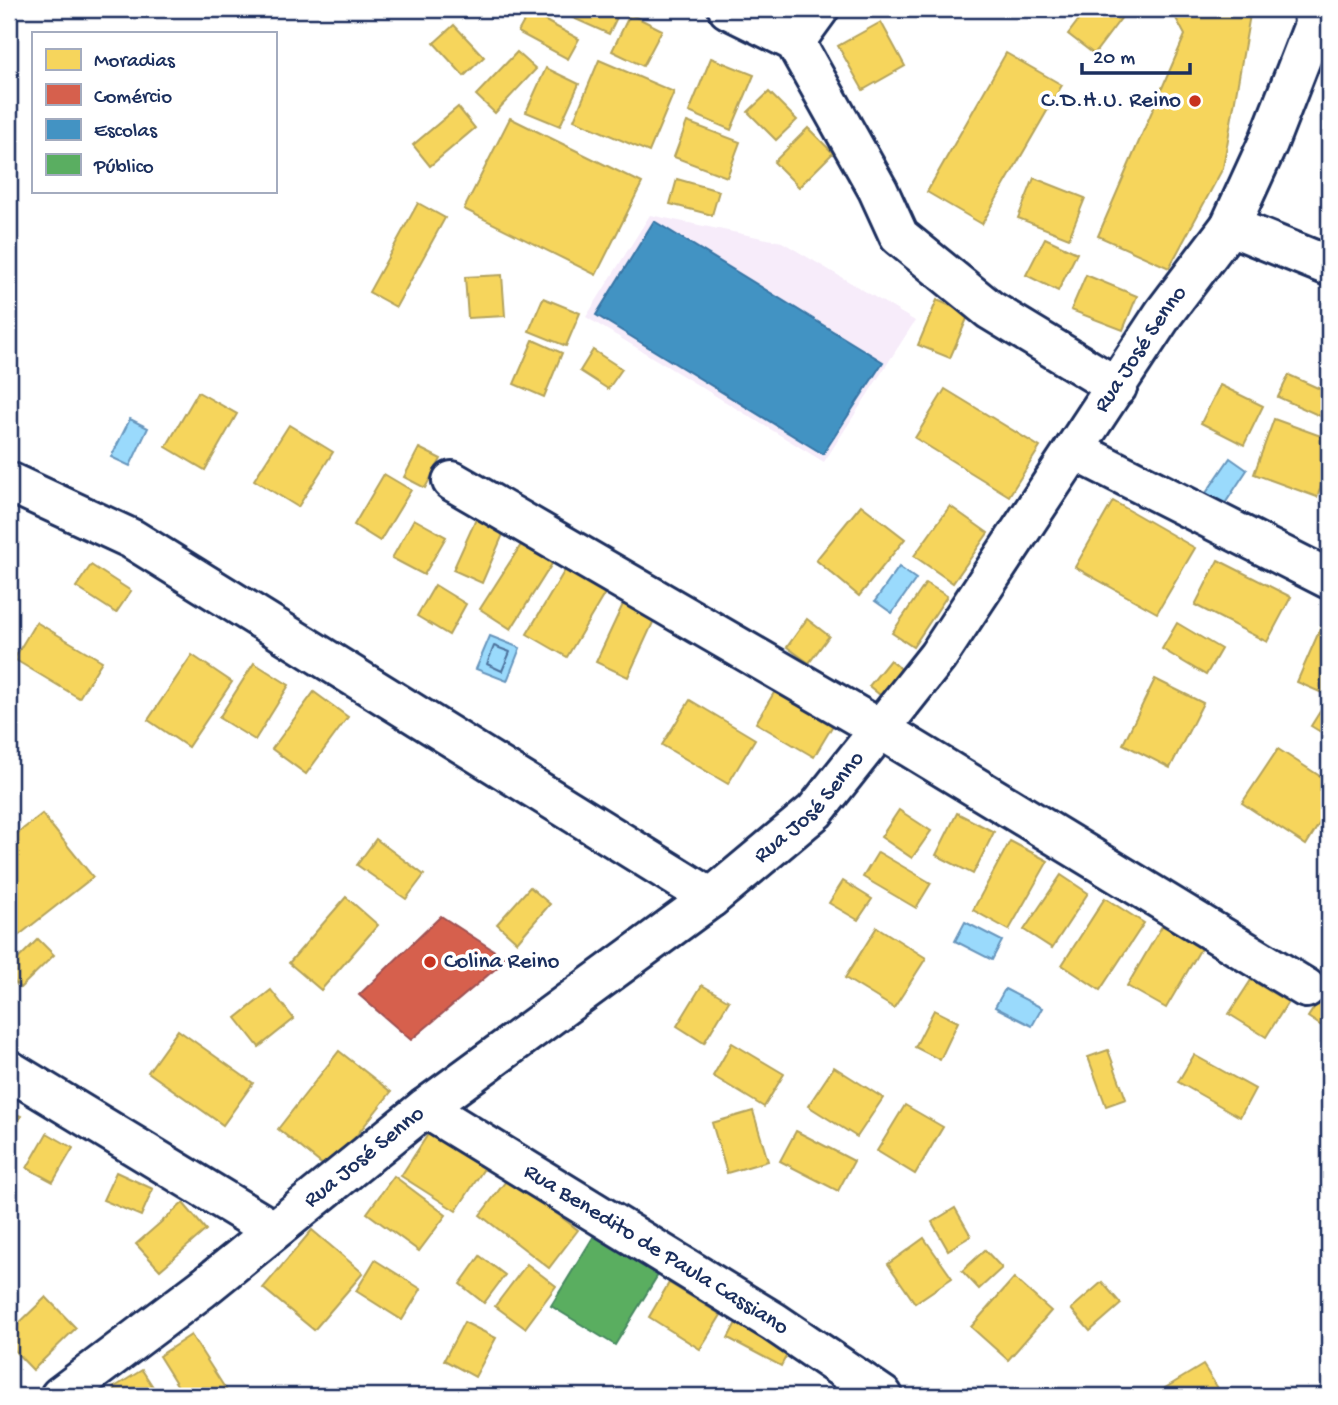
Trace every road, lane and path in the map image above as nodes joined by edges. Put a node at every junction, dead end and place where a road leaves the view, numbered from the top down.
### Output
1 (728, 9) edge
2 (819, 9) edge
3 (1313, 9) edge
4 (795, 42) junction
5 (1230, 226) junction
6 (1329, 266) edge
7 (1117, 387) junction
8 (1074, 450) junction
9 (452, 481) dead end
10 (9, 482) edge
11 (1329, 579) edge
12 (880, 729) junction
13 (711, 898) junction
14 (1306, 988) dead end
15 (9, 1070) edge
16 (425, 1108) junction
17 (273, 1230) junction
18 (60, 1396) edge
19 (883, 1396) edge

1 - 4 street
2 - 4 street
3 - 5 street, Rua José Senno
4 - 7 street
5 - 6 street
5 - 7 street, Rua José Senno
7 - 8 street, Rua José Senno
8 - 11 street
8 - 12 street, Rua José Senno
9 - 12 street
10 - 13 street
12 - 13 street, Rua José Senno
12 - 14 street
13 - 16 street, Rua José Senno
15 - 17 street
16 - 17 street, Rua José Senno
16 - 19 street, Rua Benedito de Paula Cassiano
17 - 18 street, Rua José Senno

